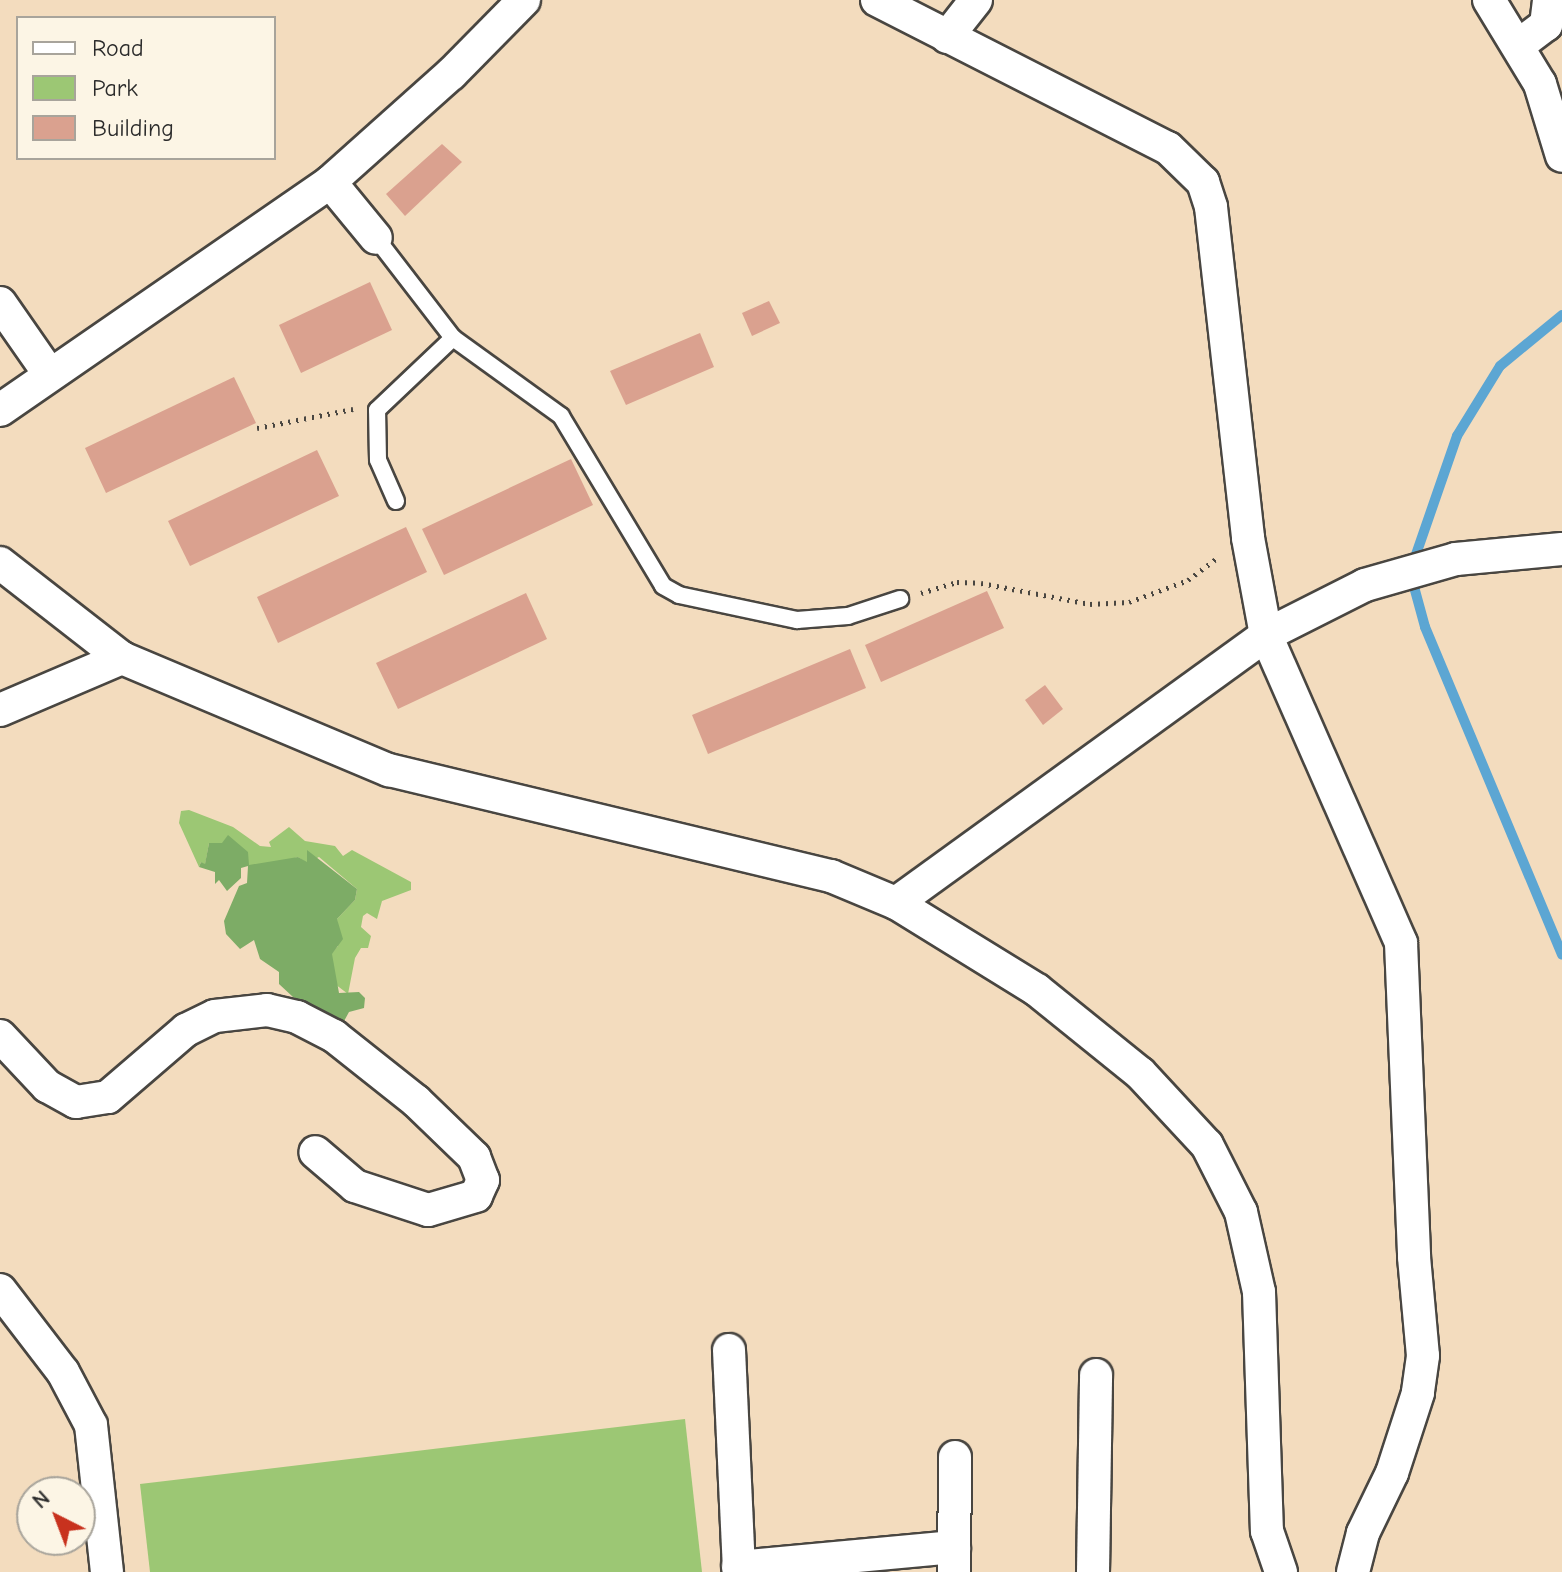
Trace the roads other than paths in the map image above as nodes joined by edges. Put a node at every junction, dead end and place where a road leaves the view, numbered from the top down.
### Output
1 (524, 0) edge
2 (877, 0) edge
3 (976, 0) edge
4 (1489, 0) edge
5 (1549, 0) edge
6 (947, 37) junction
7 (1519, 45) junction
8 (1562, 156) edge
9 (330, 182) junction
10 (376, 238) joint
11 (0, 303) edge
12 (453, 338) junction
13 (48, 372) junction
14 (0, 410) edge
15 (396, 501) dead end
16 (1562, 549) edge
17 (0, 563) edge
18 (900, 599) road end
19 (1266, 635) junction
20 (122, 658) junction
21 (0, 710) edge
22 (896, 903) junction
23 (0, 1036) edge
24 (315, 1152) dead end
25 (0, 1290) edge
26 (729, 1350) dead end
27 (1096, 1375) dead end
28 (955, 1457) dead end
29 (954, 1560) edge
30 (738, 1569) edge
31 (107, 1572) edge
32 (1093, 1572) edge
33 (1281, 1572) edge
34 (1353, 1572) edge

1 - 9 street
2 - 6 street
3 - 6 street
4 - 7 street
5 - 7 street
6 - 19 street
7 - 8 street
9 - 10 street
9 - 13 street
10 - 12 lane
11 - 13 street
12 - 15 lane
12 - 18 lane
13 - 14 street
16 - 19 street
17 - 20 street
19 - 22 street
19 - 34 street
20 - 21 street
20 - 22 street
22 - 33 street
23 - 24 street
25 - 31 street
26 - 30 street
27 - 32 street
28 - 29 street
29 - 30 street

